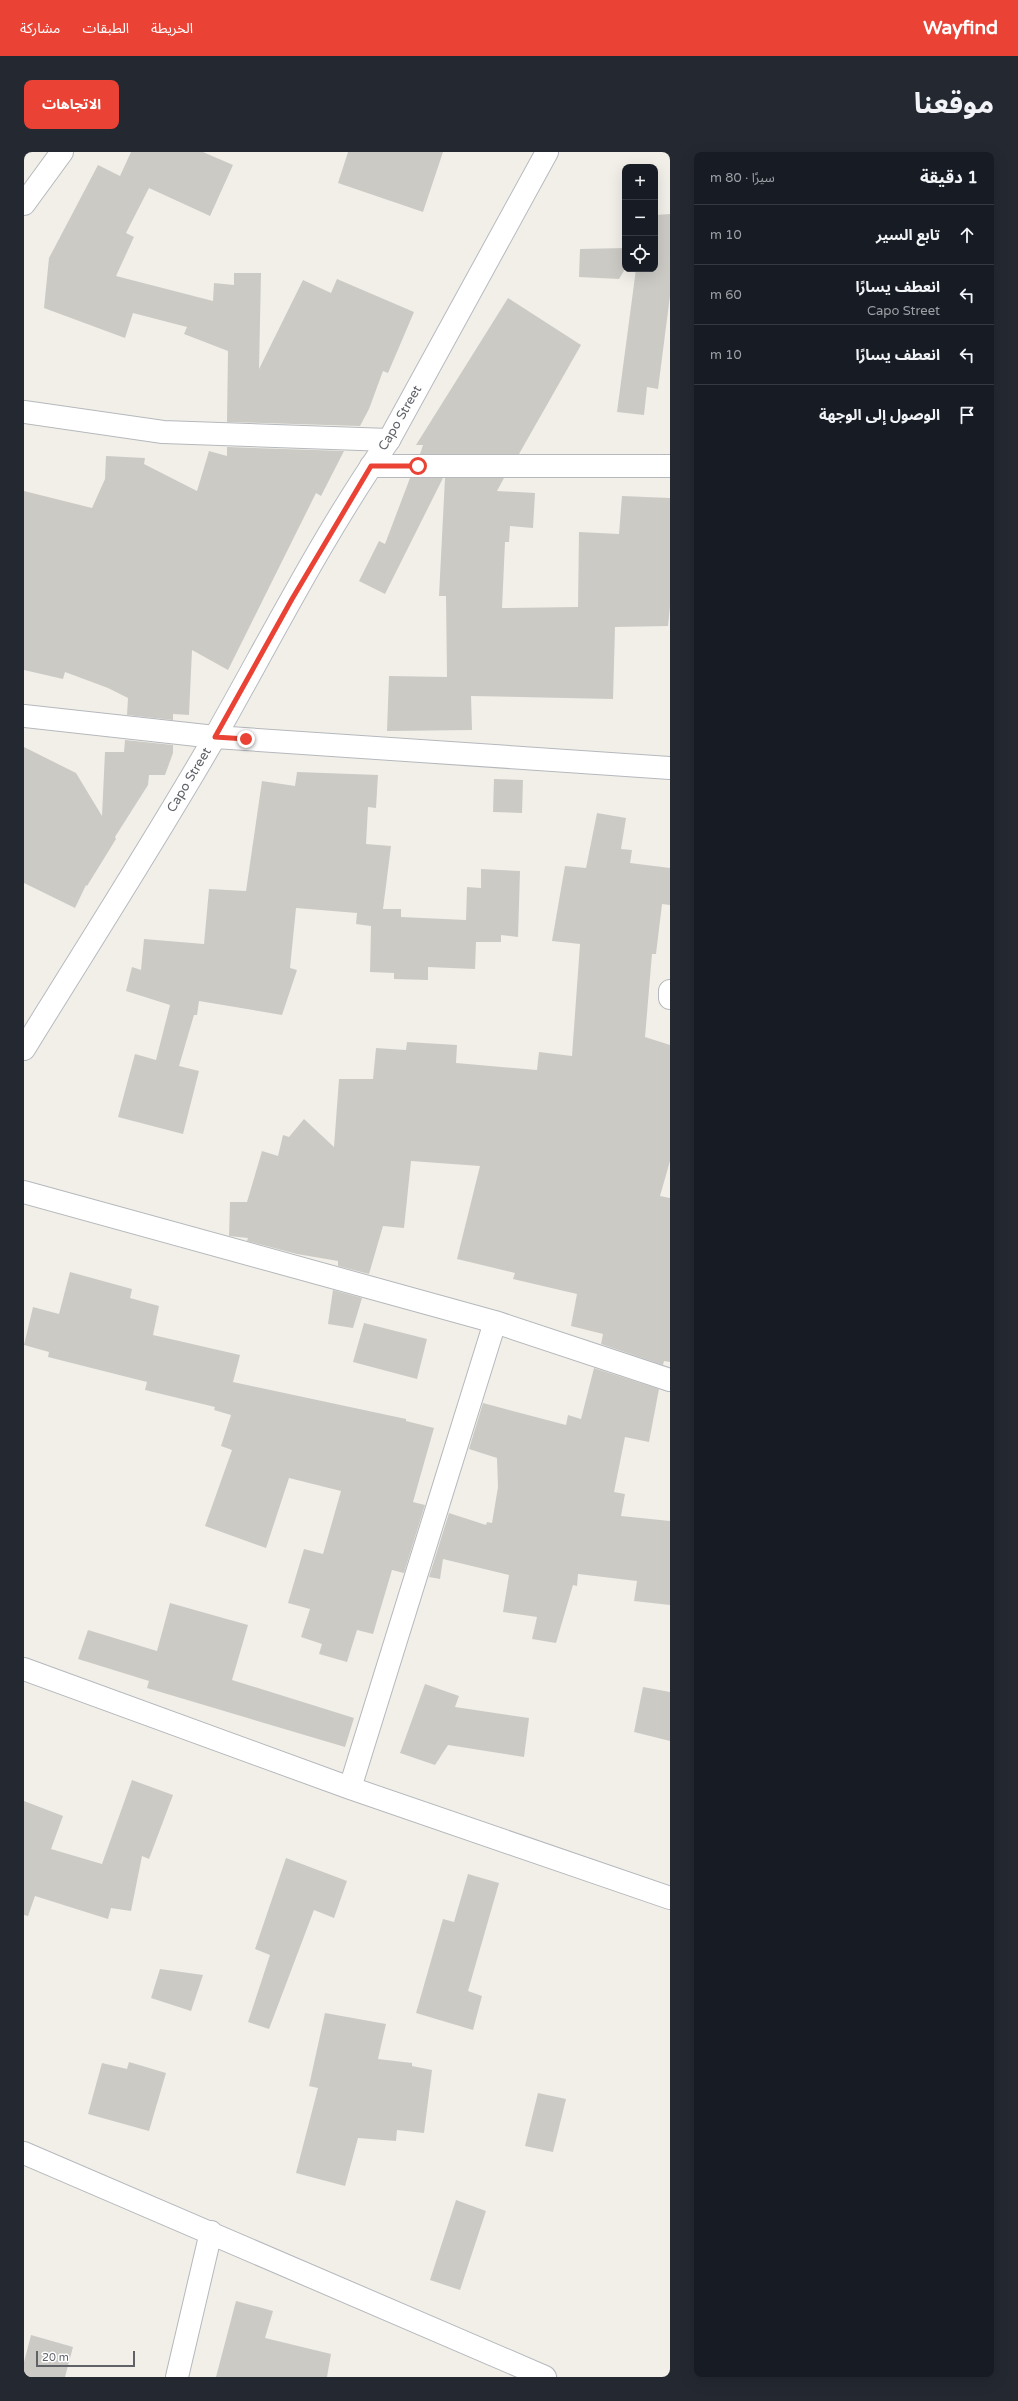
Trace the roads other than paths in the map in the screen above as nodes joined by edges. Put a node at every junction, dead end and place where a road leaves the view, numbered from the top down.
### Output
1 (62, 152) edge
2 (547, 152) edge
3 (24, 204) edge
4 (24, 412) edge
5 (390, 440) junction
6 (371, 466) junction
7 (670, 466) edge
8 (24, 716) edge
9 (215, 737) junction
10 (670, 768) edge
11 (670, 991) edge
12 (670, 998) edge
13 (24, 1049) edge
14 (24, 1192) edge
15 (495, 1322) junction
16 (670, 1380) edge
17 (24, 1668) edge
18 (350, 1788) junction
19 (670, 1898) edge
20 (24, 2153) edge
21 (211, 2232) junction
22 (177, 2377) edge
23 (545, 2377) edge

1 - 3 street
2 - 5 street, Capo Street
4 - 5 street
5 - 6 street, Capo Street
6 - 7 street
6 - 9 street, Capo Street
8 - 9 street
9 - 10 street
9 - 13 street, Capo Street
11 - 12 street
14 - 15 street
15 - 16 street
15 - 18 street
17 - 18 street
18 - 19 street
20 - 21 street
21 - 22 street
21 - 23 street

